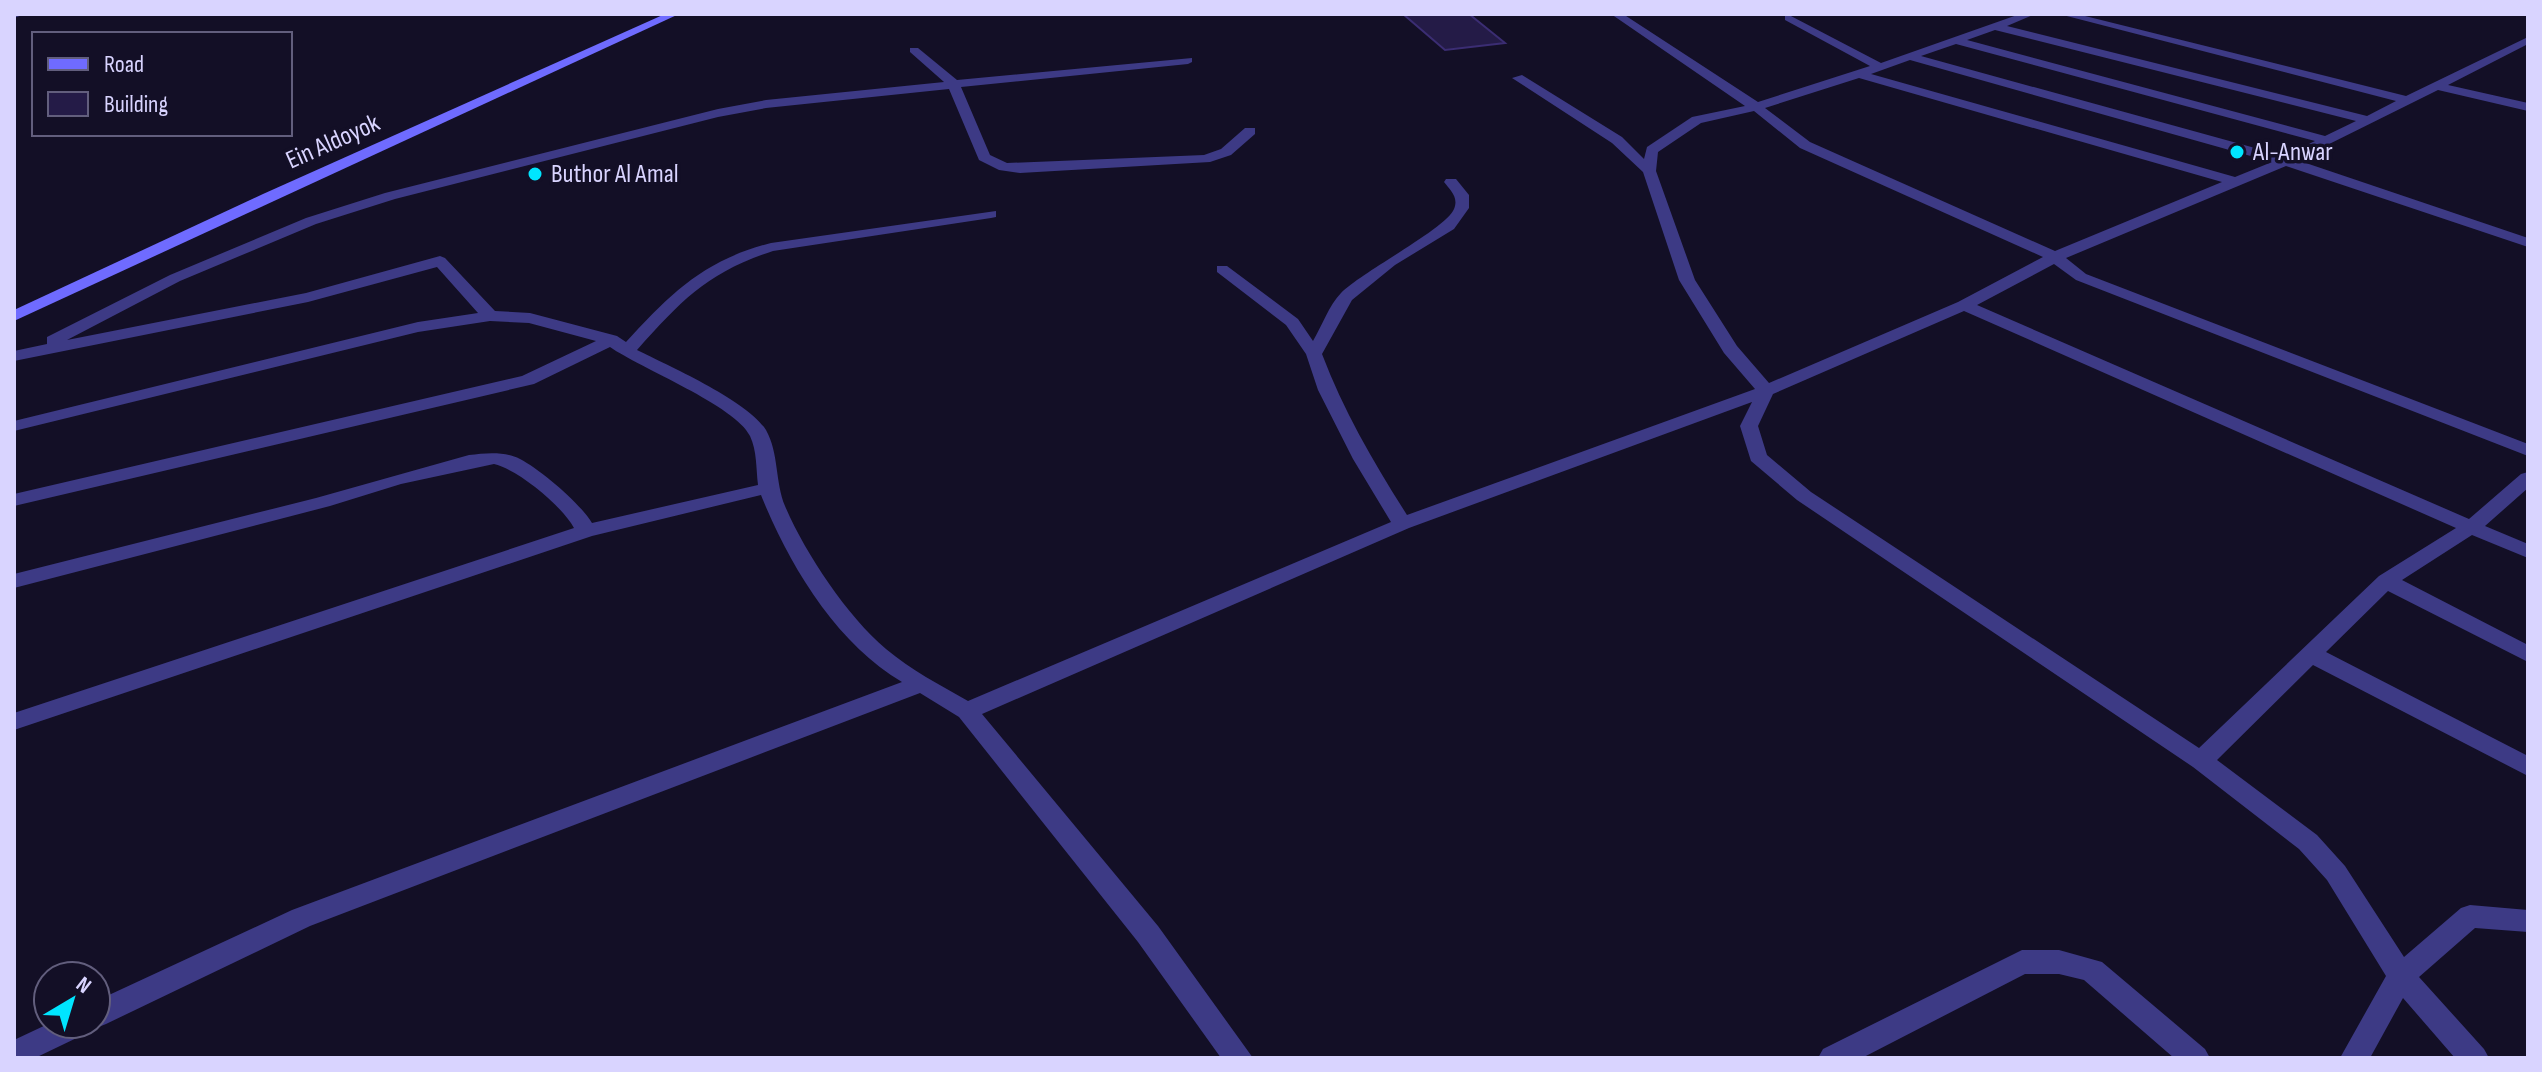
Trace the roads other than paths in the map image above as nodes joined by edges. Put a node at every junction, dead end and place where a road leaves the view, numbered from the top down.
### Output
1 (674, 14) edge
2 (1616, 14) edge
3 (2030, 14) edge
4 (2064, 14) edge
5 (1789, 18) dead end
6 (1997, 27) junction
7 (2528, 40) edge
8 (1958, 41) junction
9 (914, 50) dead end
10 (1910, 57) junction
11 (1188, 60) dead end
12 (1880, 67) junction
13 (1863, 75) junction
14 (1518, 78) dead end
15 (953, 83) junction
16 (2439, 86) junction
17 (2410, 101) junction
18 (1756, 107) junction
19 (2528, 107) edge
20 (2368, 120) junction
21 (1250, 131) dead end
22 (2325, 140) junction
23 (2285, 161) junction
24 (1649, 171) junction
25 (2233, 181) junction
26 (1451, 182) dead end
27 (991, 214) dead end
28 (2528, 243) edge
29 (2055, 257) junction
30 (1222, 269) dead end
31 (1964, 305) junction
32 (14, 316) edge
33 (490, 316) junction
34 (619, 346) junction
35 (23, 354) edge
36 (1314, 354) junction
37 (1766, 391) junction
38 (14, 426) edge
39 (2528, 450) edge
40 (2528, 478) edge
41 (768, 488) junction
42 (14, 500) edge
43 (1402, 524) junction
44 (2471, 527) junction
45 (586, 531) junction
46 (2528, 552) edge
47 (14, 581) edge
48 (2386, 581) junction
49 (2311, 654) junction
50 (2528, 654) edge
51 (923, 683) junction
52 (967, 711) junction
53 (14, 722) edge
54 (2201, 761) junction
55 (2528, 767) edge
56 (2528, 921) edge
57 (2401, 976) junction
58 (112, 1007) edge
59 (43, 1040) edge
60 (14, 1054) edge
61 (1238, 1058) edge
62 (1833, 1058) edge
63 (2195, 1058) edge
64 (2355, 1058) edge
65 (2474, 1058) edge

1 - 32 main road, Ein Aldoyok
2 - 18 street
3 - 6 street
4 - 17 street
5 - 12 street
6 - 8 street
6 - 20 street
7 - 16 street
8 - 10 street
8 - 22 street
9 - 15 street
10 - 12 street
10 - 23 street
11 - 15 street
12 - 13 street
13 - 18 street
13 - 25 street
14 - 24 street
15 - 21 street
15 - 35 street
16 - 17 street
16 - 19 street
17 - 20 street
18 - 24 street
18 - 29 street
20 - 22 street
22 - 23 street
23 - 25 street
23 - 28 street
24 - 37 street
25 - 29 street
26 - 36 street
27 - 34 street
29 - 31 street
29 - 39 street
30 - 36 street
31 - 37 street
31 - 44 street
33 - 34 street
33 - 35 street
33 - 38 street
34 - 41 street
34 - 42 street
36 - 43 street
37 - 43 street
37 - 54 street
40 - 44 street
41 - 45 street
41 - 51 street
43 - 52 street
44 - 46 street
44 - 48 street
45 - 47 street
45 - 53 street
48 - 49 street
48 - 50 street
49 - 54 street
49 - 55 street
51 - 52 street
51 - 58 street
52 - 61 street
54 - 57 street
56 - 57 street
57 - 64 street
57 - 65 street
59 - 60 street
62 - 63 street

